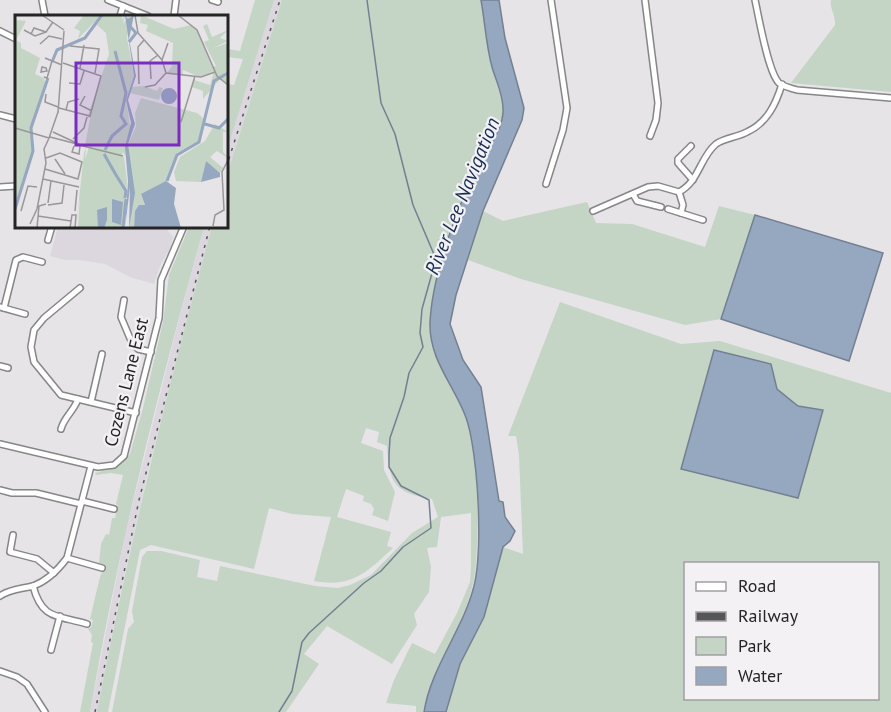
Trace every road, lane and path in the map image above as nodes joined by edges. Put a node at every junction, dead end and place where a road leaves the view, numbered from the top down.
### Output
1 (42, 0) edge
2 (108, 0) edge
3 (176, 0) edge
4 (551, 0) edge
5 (645, 0) edge
6 (755, 0) edge
7 (123, 6) junction
8 (45, 15) edge
9 (120, 15) edge
10 (146, 15) edge
11 (174, 15) edge
12 (0, 31) edge
13 (15, 38) edge
14 (782, 84) junction
15 (891, 98) edge
16 (0, 115) edge
17 (15, 119) edge
18 (650, 136) dead end
19 (691, 146) dead end
20 (693, 180) junction
21 (546, 184) dead end
22 (15, 186) edge
23 (0, 187) edge
24 (679, 192) junction
25 (633, 194) junction
26 (661, 207) dead end
27 (668, 209) dead end
28 (593, 211) dead end
29 (681, 213) junction
30 (703, 220) dead end
31 (51, 228) edge
32 (183, 228) edge
33 (48, 240) dead end
34 (42, 262) dead end
35 (80, 288) dead end
36 (124, 300) dead end
37 (2, 308) edge
38 (25, 314) dead end
39 (152, 352) junction
40 (102, 354) dead end
41 (0, 366) edge
42 (8, 368) dead end
43 (78, 399) junction
44 (91, 402) junction
45 (136, 413) junction
46 (61, 429) dead end
47 (0, 444) edge
48 (91, 466) junction
49 (0, 490) edge
50 (82, 502) junction
51 (114, 509) dead end
52 (13, 535) dead end
53 (67, 558) junction
54 (102, 568) dead end
55 (54, 573) junction
56 (33, 586) junction
57 (0, 596) edge
58 (60, 616) junction
59 (87, 624) dead end
60 (51, 650) dead end
61 (0, 671) edge
62 (45, 712) edge

1 - 8 street
2 - 7 street
3 - 11 street
4 - 21 street
5 - 18 street
6 - 14 street
7 - 9 street
7 - 10 street
12 - 13 street
14 - 15 street
14 - 20 street
16 - 17 street
19 - 20 street
20 - 24 street
22 - 23 street
24 - 25 street
24 - 29 street
25 - 26 street
25 - 28 street
27 - 29 street
29 - 30 street
31 - 33 street
32 - 39 street, Cozens Lane East
34 - 37 street
35 - 43 street
36 - 39 street
37 - 38 street
39 - 45 street, Cozens Lane East
40 - 44 street
41 - 42 street
43 - 44 street
43 - 46 street
44 - 45 street
45 - 48 street, Cozens Lane East
47 - 48 street, Cozens Lane East
48 - 50 street
49 - 50 street
50 - 51 street
50 - 53 street
52 - 55 street
53 - 54 street
53 - 55 street
55 - 56 street
56 - 57 street
56 - 58 street
58 - 59 street
58 - 60 street
61 - 62 street

